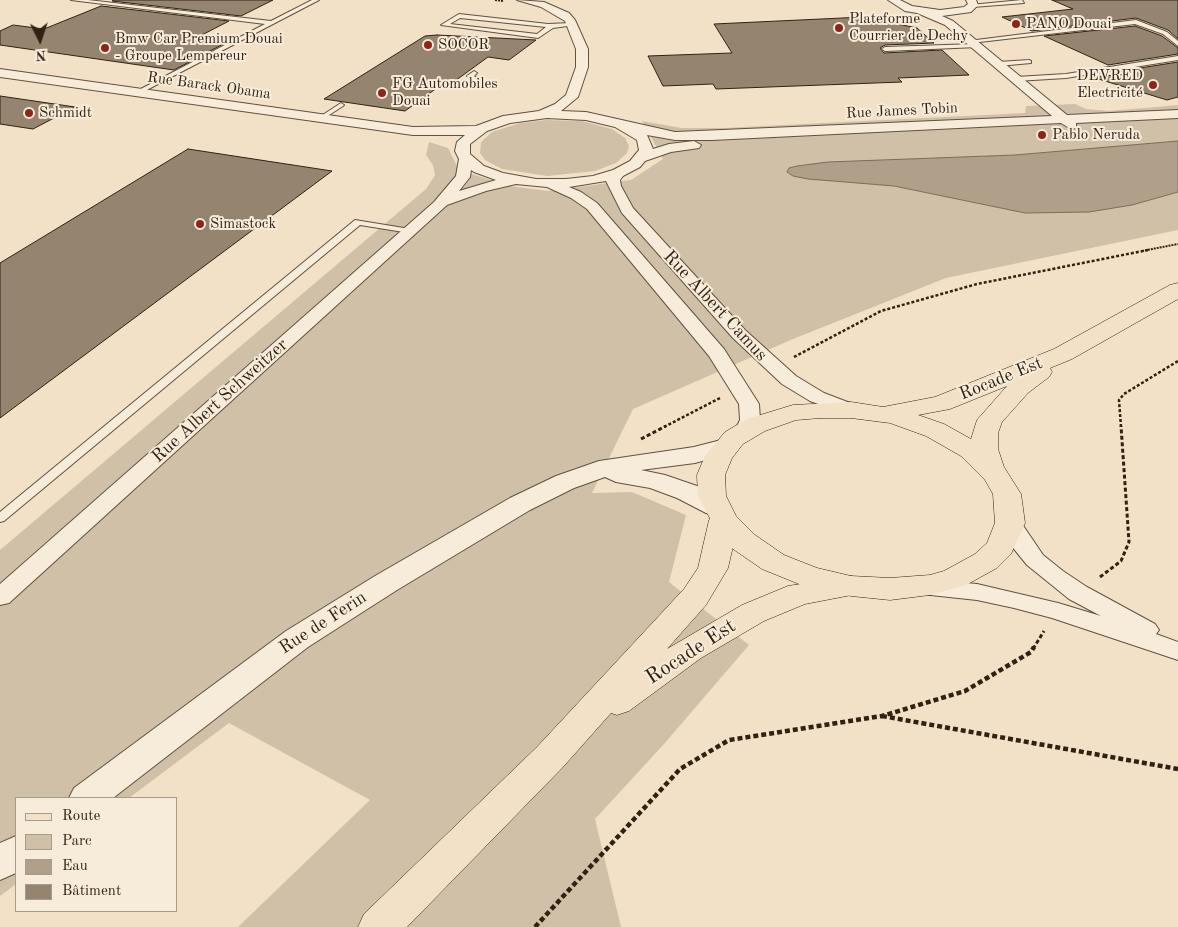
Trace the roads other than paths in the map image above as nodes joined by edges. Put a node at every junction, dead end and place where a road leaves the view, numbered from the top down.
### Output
1 (74, 0) edge
2 (316, 0) edge
3 (522, 0) edge
4 (893, 0) edge
5 (1022, 2) dead end
6 (972, 3) edge
7 (921, 11) junction
8 (963, 11) junction
9 (272, 23) junction
10 (949, 23) junction
11 (572, 25) junction
12 (551, 26) junction
13 (974, 43) junction
14 (1178, 44) edge
15 (885, 49) dead end
16 (1178, 58) edge
17 (1029, 62) dead end
18 (998, 64) junction
19 (0, 73) edge
20 (474, 73) dead end
21 (1016, 79) junction
22 (477, 81) dead end
23 (138, 93) junction
24 (572, 97) junction
25 (340, 105) dead end
26 (540, 114) junction
27 (1178, 114) edge
28 (586, 116) junction
29 (321, 118) junction
30 (1178, 121) edge
31 (1069, 123) junction
32 (628, 127) junction
33 (478, 130) junction
34 (413, 131) junction
35 (464, 156) junction
36 (643, 157) junction
37 (618, 173) junction
38 (528, 182) junction
39 (439, 205) junction
40 (410, 231) junction
41 (1178, 290) edge
42 (1062, 354) junction
43 (850, 410) junction
44 (880, 413) junction
45 (735, 439) junction
46 (990, 467) junction
47 (578, 477) junction
48 (720, 514) junction
49 (0, 518) edge
50 (1010, 523) junction
51 (851, 586) junction
52 (916, 587) junction
53 (0, 597) edge
54 (1178, 645) edge
55 (1178, 651) edge
56 (550, 757) junction
57 (88, 797) edge
58 (15, 853) edge
59 (0, 864) edge
60 (379, 927) edge

1 - 9 lane
2 - 9 lane
3 - 11 street
4 - 7 street
5 - 6 lane
6 - 8 street
7 - 8 street
7 - 10 street
8 - 10 street
9 - 23 lane
10 - 13 street
11 - 12 lane
11 - 24 street
12 - 12 lane
13 - 14 lane
13 - 15 lane
13 - 18 street
16 - 21 lane
17 - 18 lane
18 - 21 street
19 - 23 street, Rue Barack Obama
20 - 22 lane
21 - 31 street
23 - 29 street, Rue Barack Obama
24 - 26 street
24 - 28 street
25 - 29 lane
26 - 28 street, Rue James Tobin
26 - 33 street, Rue Barack Obama
27 - 31 street, Rue James Tobin
28 - 32 street, Rue James Tobin
29 - 34 street, Rue Barack Obama
30 - 31 street, Rue James Tobin
31 - 32 street, Rue James Tobin
31 - 36 street, Rue James Tobin
32 - 36 street
33 - 34 street, Rue Barack Obama
33 - 35 street, Rue Albert Schweitzer
34 - 35 street, Rue Barack Obama
35 - 38 street, Rue Barack Obama
35 - 39 street, Rue Albert Schweitzer
36 - 37 street, Rue James Tobin
37 - 38 street, Rue James Tobin
37 - 43 street, Rue Albert Camus
38 - 39 street, Rue Albert Schweitzer
38 - 45 street, Rue Albert Camus
39 - 40 street, Rue Albert Schweitzer
40 - 49 lane
40 - 53 street, Rue Albert Schweitzer
41 - 42 main road, Rocade Est
42 - 44 main road, Rocade Est
42 - 46 main road, Rocade Est
43 - 44 main road
43 - 45 main road
44 - 46 main road
45 - 47 street, Rue de Ferin
45 - 48 main road
46 - 50 main road
47 - 48 street, Rue de Ferin
47 - 57 street, Rue de Ferin
48 - 51 main road
48 - 56 main road, Rocade Est
50 - 52 main road
50 - 54 street
51 - 52 main road
51 - 56 main road, Rocade Est
52 - 55 street
56 - 60 main road, Rocade Est
58 - 59 street

